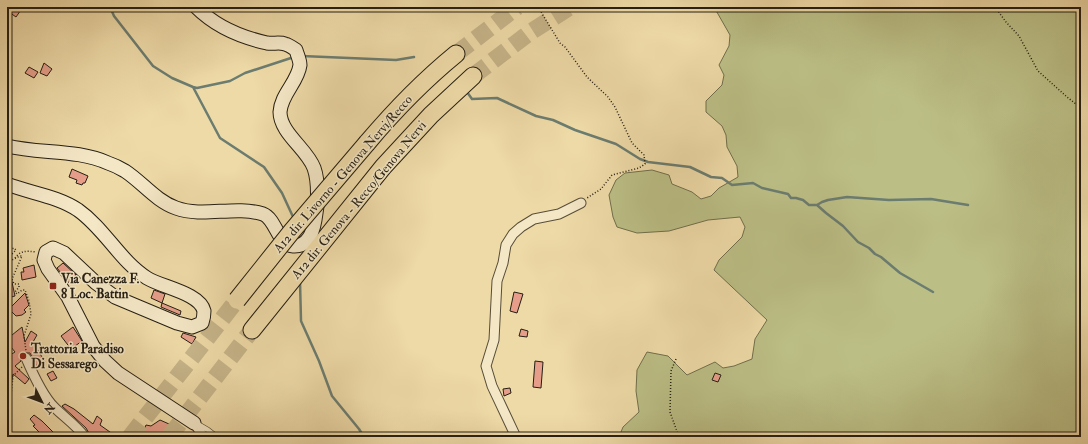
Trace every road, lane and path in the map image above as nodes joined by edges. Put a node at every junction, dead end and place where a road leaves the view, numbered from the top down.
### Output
1 (196, 7) edge
2 (538, 7) edge
3 (995, 7) edge
4 (456, 54) tunnel mouth
5 (474, 76) tunnel mouth
6 (1081, 108) edge
7 (7, 146) edge
8 (7, 184) edge
9 (581, 202) joint
10 (7, 251) edge
11 (46, 252) junction
12 (13, 260) junction
13 (237, 300) tunnel mouth
14 (252, 330) tunnel mouth
15 (26, 358) joint
16 (676, 359) dead end
17 (31, 368) junction
18 (7, 373) edge
19 (13, 376) junction
20 (194, 423) junction
21 (7, 433) edge
22 (82, 435) edge
23 (204, 437) edge
24 (217, 437) edge
25 (516, 437) edge
26 (679, 437) edge

1 - 7 street
2 - 9 path
3 - 6 path
4 - 13 highway, A12 dir. Livorno - Genova Nervi/Recco, bridge
5 - 14 highway, A12 dir. Genova - Recco/Genova Nervi
8 - 11 street
9 - 25 street
10 - 12 path
11 - 12 path
11 - 20 street
12 - 15 path
15 - 17 street
16 - 26 path
17 - 19 path
17 - 22 street
18 - 19 path
19 - 21 path
20 - 23 street
20 - 24 lane

